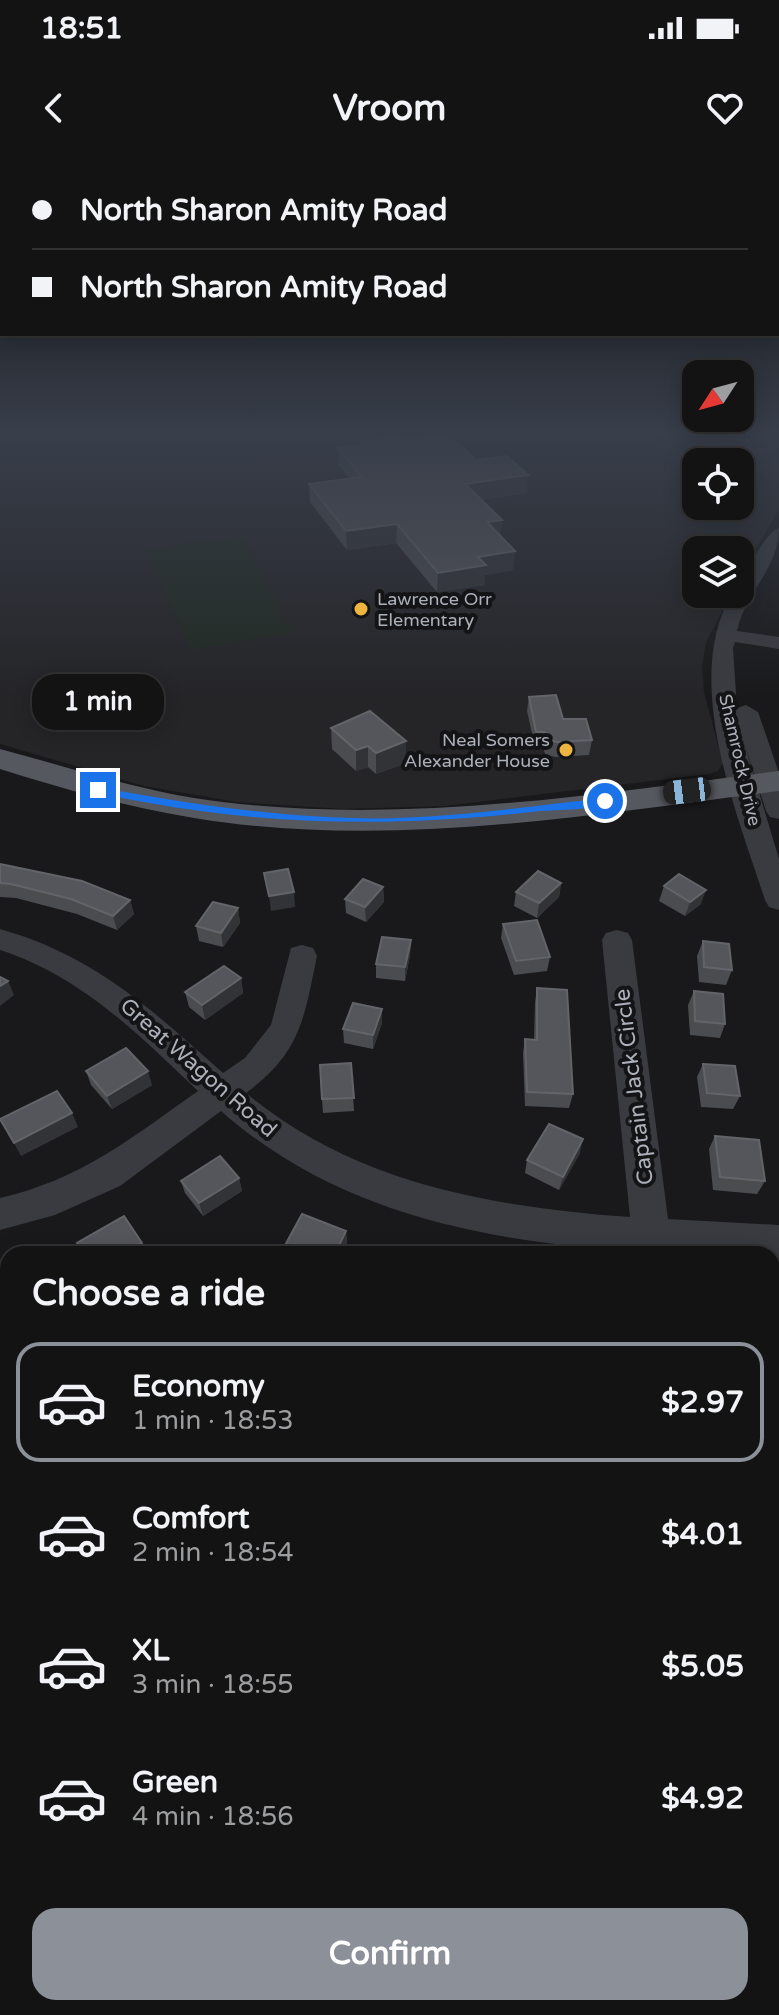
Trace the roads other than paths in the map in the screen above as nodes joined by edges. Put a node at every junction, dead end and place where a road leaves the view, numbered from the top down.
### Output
1 (777, 548) edge
2 (740, 637) junction
3 (779, 643) edge
4 (0, 759) edge
5 (0, 782) edge
6 (768, 796) edge
7 (779, 900) edge
8 (0, 939) edge
9 (617, 940) dead end
10 (302, 956) dead end
11 (224, 1092) junction
12 (0, 1214) edge
13 (651, 1234) junction
14 (779, 1242) edge

1 - 2 street, Shamrock Drive
1 - 6 street, Shamrock Drive
2 - 3 street
2 - 6 street, Shamrock Drive
4 - 6 main road
5 - 6 main road
6 - 7 street, Shamrock Drive
8 - 11 street, Great Wagon Road
9 - 13 street, Captain Jack Circle
10 - 11 street
11 - 12 street
11 - 13 street, Great Wagon Road
13 - 14 street, Great Wagon Road

